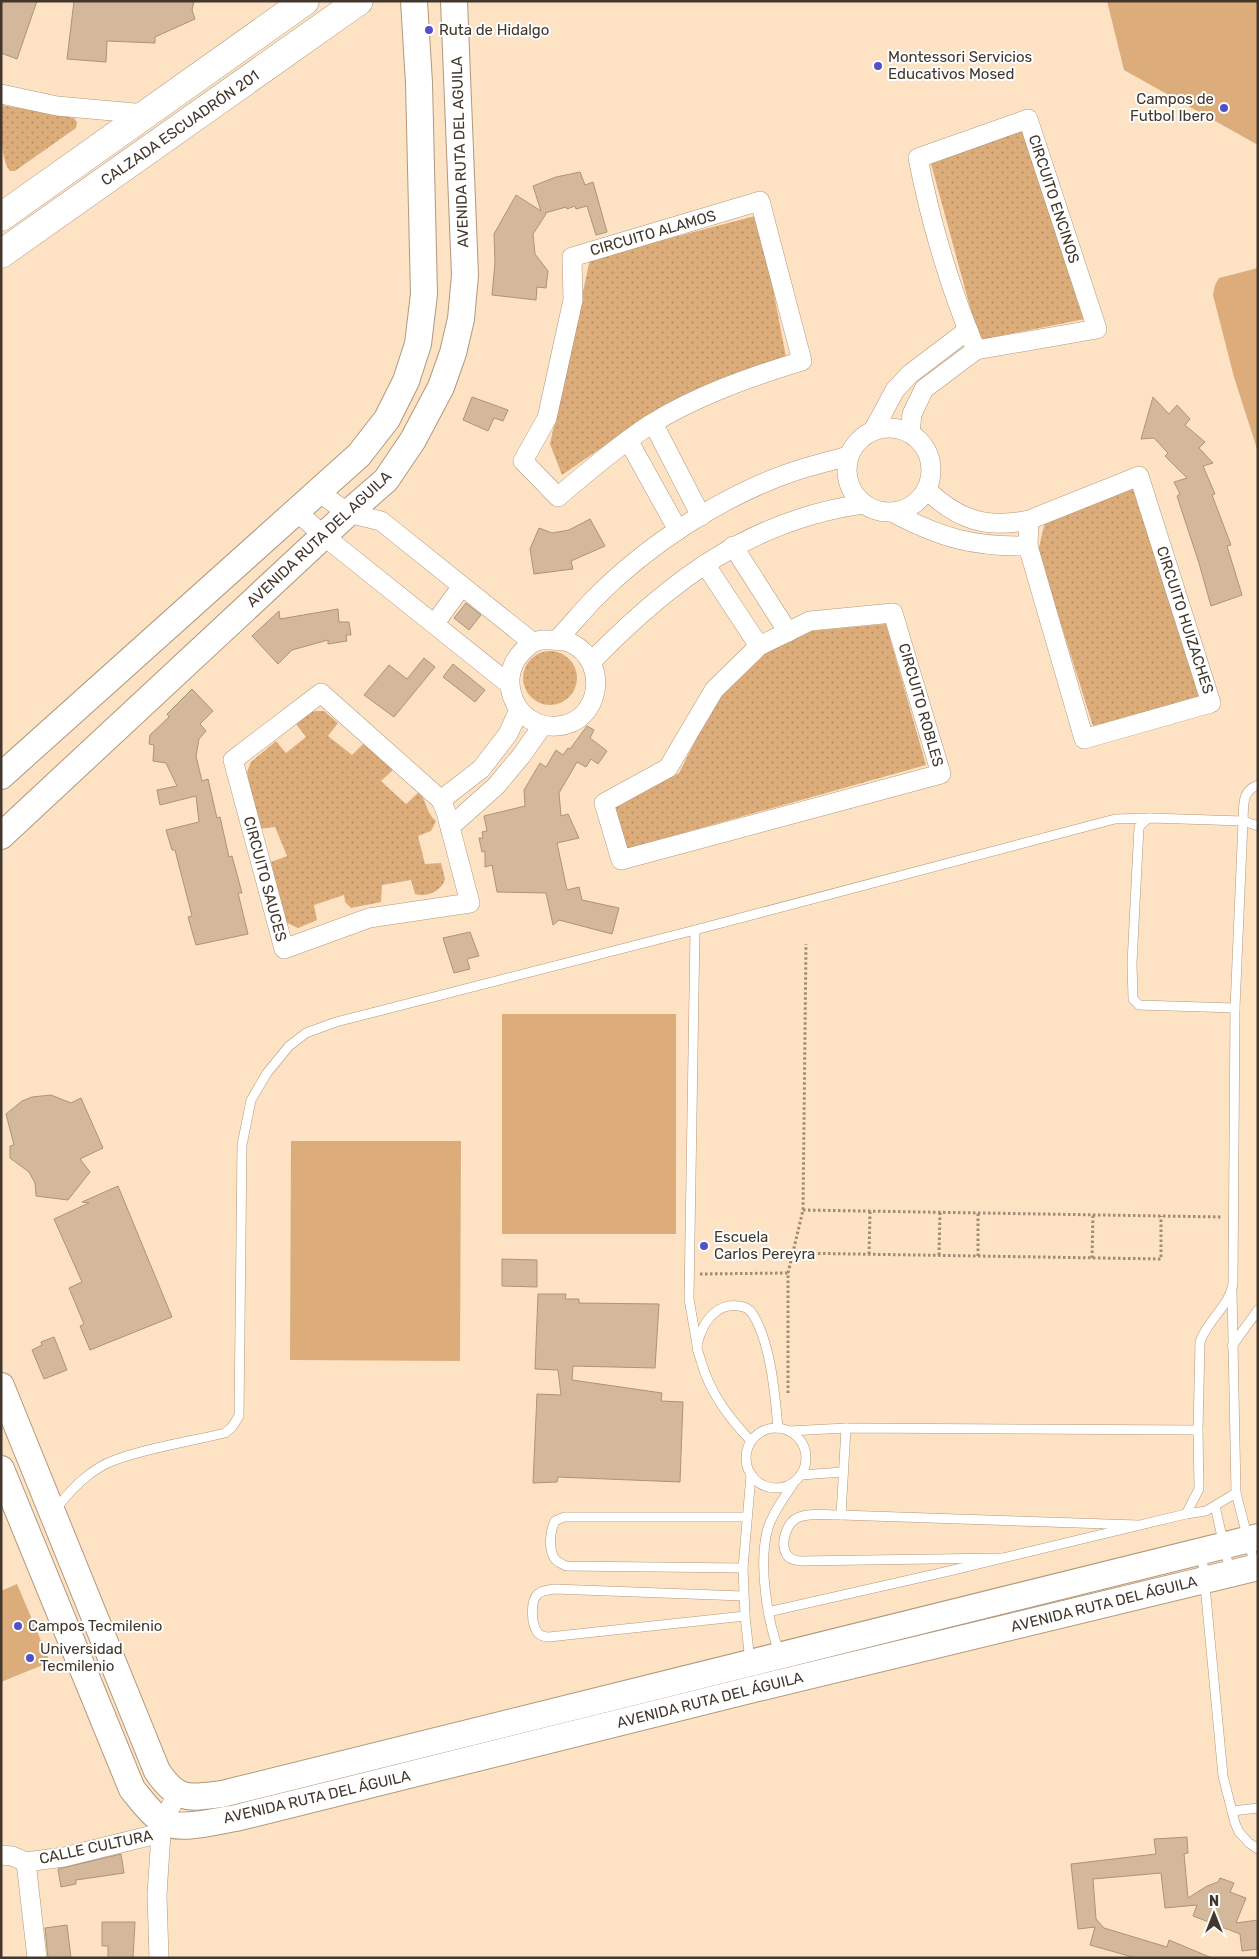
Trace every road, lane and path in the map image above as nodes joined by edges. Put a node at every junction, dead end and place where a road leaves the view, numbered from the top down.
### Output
1 (305, 1) edge
2 (359, 1) edge
3 (414, 1) edge
4 (454, 1) edge
5 (1, 94) edge
6 (146, 114) junction
7 (1, 212) edge
8 (2, 217) edge
9 (1, 254) edge
10 (968, 330) junction
11 (976, 350) junction
12 (910, 374) junction
13 (924, 389) junction
14 (388, 419) junction
15 (653, 423) junction
16 (873, 431) junction
17 (910, 433) junction
18 (414, 440) junction
19 (628, 440) junction
20 (849, 456) junction
21 (927, 490) junction
22 (317, 491) junction
23 (863, 504) junction
24 (295, 510) junction
25 (892, 512) junction
26 (348, 513) junction
27 (701, 516) junction
28 (964, 516) junction
29 (1029, 520) junction
30 (678, 530) junction
31 (324, 536) junction
32 (952, 539) junction
33 (733, 546) junction
34 (1028, 546) junction
35 (705, 564) junction
36 (462, 586) junction
37 (435, 623) junction
38 (788, 632) junction
39 (557, 640) junction
40 (532, 642) junction
41 (759, 646) junction
42 (592, 661) junction
43 (509, 684) junction
44 (518, 710) junction
45 (542, 725) junction
46 (481, 769) junction
47 (1, 776) edge
48 (1258, 785) edge
49 (496, 786) junction
50 (441, 800) junction
51 (1150, 818) junction
52 (1243, 822) junction
53 (1258, 826) edge
54 (450, 827) junction
55 (1, 836) edge
56 (695, 930) junction
57 (806, 944) dead end
58 (1235, 1008) junction
59 (803, 1210) junction
60 (870, 1211) junction
61 (940, 1212) junction
62 (978, 1212) junction
63 (1093, 1214) junction
64 (1162, 1216) junction
65 (1234, 1217) junction
66 (792, 1253) junction
67 (869, 1254) junction
68 (939, 1255) junction
69 (978, 1256) junction
70 (1092, 1258) junction
71 (788, 1273) junction
72 (690, 1274) junction
73 (1232, 1291) junction
74 (1258, 1310) edge
75 (697, 1345) junction
76 (1232, 1346) junction
77 (1, 1386) edge
78 (778, 1428) junction
79 (846, 1428) junction
80 (1198, 1430) junction
81 (789, 1431) junction
82 (751, 1441) junction
83 (1, 1469) edge
84 (843, 1472) junction
85 (751, 1475) junction
86 (801, 1475) junction
87 (794, 1483) junction
88 (1236, 1493) junction
89 (1215, 1506) junction
90 (54, 1514) junction
91 (1186, 1514) junction
92 (841, 1515) junction
93 (747, 1517) junction
94 (1138, 1525) junction
95 (1253, 1539) edge
96 (1212, 1549) junction
97 (1001, 1558) junction
98 (1256, 1567) edge
99 (743, 1568) junction
100 (1230, 1574) junction
101 (1205, 1580) junction
102 (744, 1596) junction
103 (768, 1612) junction
104 (745, 1616) junction
105 (911, 1622) junction
106 (99, 1626) junction
107 (70, 1638) junction
108 (918, 1649) junction
109 (780, 1655) junction
110 (754, 1675) junction
111 (177, 1794) junction
112 (1258, 1808) edge
113 (1232, 1811) junction
114 (162, 1827) junction
115 (1258, 1849) edge
116 (1, 1855) edge
117 (26, 1862) junction
118 (38, 1958) edge
119 (159, 1958) edge

1 - 6 main road, CALZADA ESCUADRÓN 201
2 - 9 main road, CALZADA ESCUADRÓN 201
3 - 14 street
4 - 18 street, AVENIDA RUTA DEL AGUILA
5 - 6 street
6 - 8 main road, CALZADA ESCUADRÓN 201
7 - 8 street
10 - 11 street, CIRCUITO ENCINOS
10 - 11 street, CIRCUITO ENCINOS
10 - 12 street
11 - 13 street, CIRCUITO ENCINOS
12 - 13 street
12 - 16 street
13 - 17 street, CIRCUITO ENCINOS
14 - 18 street
14 - 22 street
15 - 19 street, CIRCUITO ALAMOS
15 - 19 street, CIRCUITO ALAMOS
15 - 27 street
16 - 17 street
16 - 20 street
17 - 21 street
18 - 26 street, AVENIDA RUTA DEL AGUILA
19 - 30 street
20 - 23 street
20 - 27 street
21 - 25 street
21 - 28 street, CIRCUITO HUIZACHES
22 - 24 street
22 - 26 street
23 - 25 street
23 - 33 street
24 - 31 street
24 - 47 street
25 - 32 street
26 - 31 street, AVENIDA RUTA DEL AGUILA
26 - 36 street
27 - 30 street
28 - 29 street, CIRCUITO HUIZACHES
28 - 32 street
29 - 34 street, CIRCUITO HUIZACHES
29 - 34 street, CIRCUITO HUIZACHES
30 - 39 street
31 - 37 street
31 - 55 street, AVENIDA RUTA DEL AGUILA
32 - 34 street
33 - 35 street
33 - 38 street
35 - 41 street
35 - 42 street
36 - 37 street
36 - 40 street
37 - 43 street
38 - 41 street, CIRCUITO ROBLES
38 - 41 street, CIRCUITO ROBLES
39 - 40 street
39 - 42 street
40 - 43 street
42 - 45 street
43 - 44 street
44 - 45 street
44 - 46 street
45 - 49 street
46 - 49 street
46 - 50 street
48 - 52 lane
49 - 54 street
50 - 54 street, CIRCUITO SAUCES
50 - 54 street, CIRCUITO SAUCES
51 - 52 lane
51 - 56 lane
51 - 58 lane
52 - 53 lane
52 - 58 lane
56 - 72 lane
56 - 90 lane
57 - 59 path
58 - 65 lane
59 - 60 path
59 - 66 path
60 - 61 path
60 - 67 path
61 - 62 path
61 - 68 path
62 - 63 path
62 - 69 path
63 - 64 path
63 - 70 path
64 - 65 path
64 - 70 path
65 - 73 lane
66 - 67 path
66 - 71 path
67 - 68 path
68 - 69 path
69 - 70 path
71 - 72 path
71 - 81 path
72 - 75 lane
73 - 76 lane
73 - 80 lane
74 - 76 lane
75 - 78 lane
75 - 82 lane
76 - 88 lane
77 - 90 street
78 - 81 lane
78 - 82 lane
79 - 80 lane
79 - 81 lane
79 - 84 lane
80 - 91 lane
81 - 86 lane
82 - 85 lane
83 - 107 street
84 - 86 lane
84 - 92 lane
85 - 87 lane
85 - 93 lane
86 - 87 lane
87 - 103 lane
88 - 89 lane
88 - 95 lane
89 - 91 lane
89 - 96 lane
90 - 106 street
91 - 94 lane
92 - 94 lane
92 - 97 lane
93 - 99 lane
93 - 99 lane
94 - 97 lane
95 - 96 street, AVENIDA RUTA DEL ÁGUILA
95 - 98 lane
96 - 100 lane
96 - 101 lane
96 - 105 street, AVENIDA RUTA DEL ÁGUILA
97 - 103 lane
98 - 100 street, AVENIDA RUTA DEL ÁGUILA
99 - 102 lane
100 - 101 street, AVENIDA RUTA DEL ÁGUILA
101 - 108 street, AVENIDA RUTA DEL ÁGUILA
101 - 113 lane
102 - 104 lane
102 - 104 lane
103 - 109 lane
104 - 110 lane
105 - 108 street
105 - 109 street, AVENIDA RUTA DEL ÁGUILA
106 - 107 street
106 - 111 street
107 - 114 street
108 - 110 street, AVENIDA RUTA DEL ÁGUILA
109 - 110 street, AVENIDA RUTA DEL ÁGUILA
110 - 111 street, AVENIDA RUTA DEL ÁGUILA
110 - 114 street, AVENIDA RUTA DEL ÁGUILA
111 - 114 street
112 - 113 lane
113 - 115 lane
114 - 117 street, CALLE CULTURA
114 - 119 street
116 - 117 street, CALLE CULTURA
117 - 118 street

